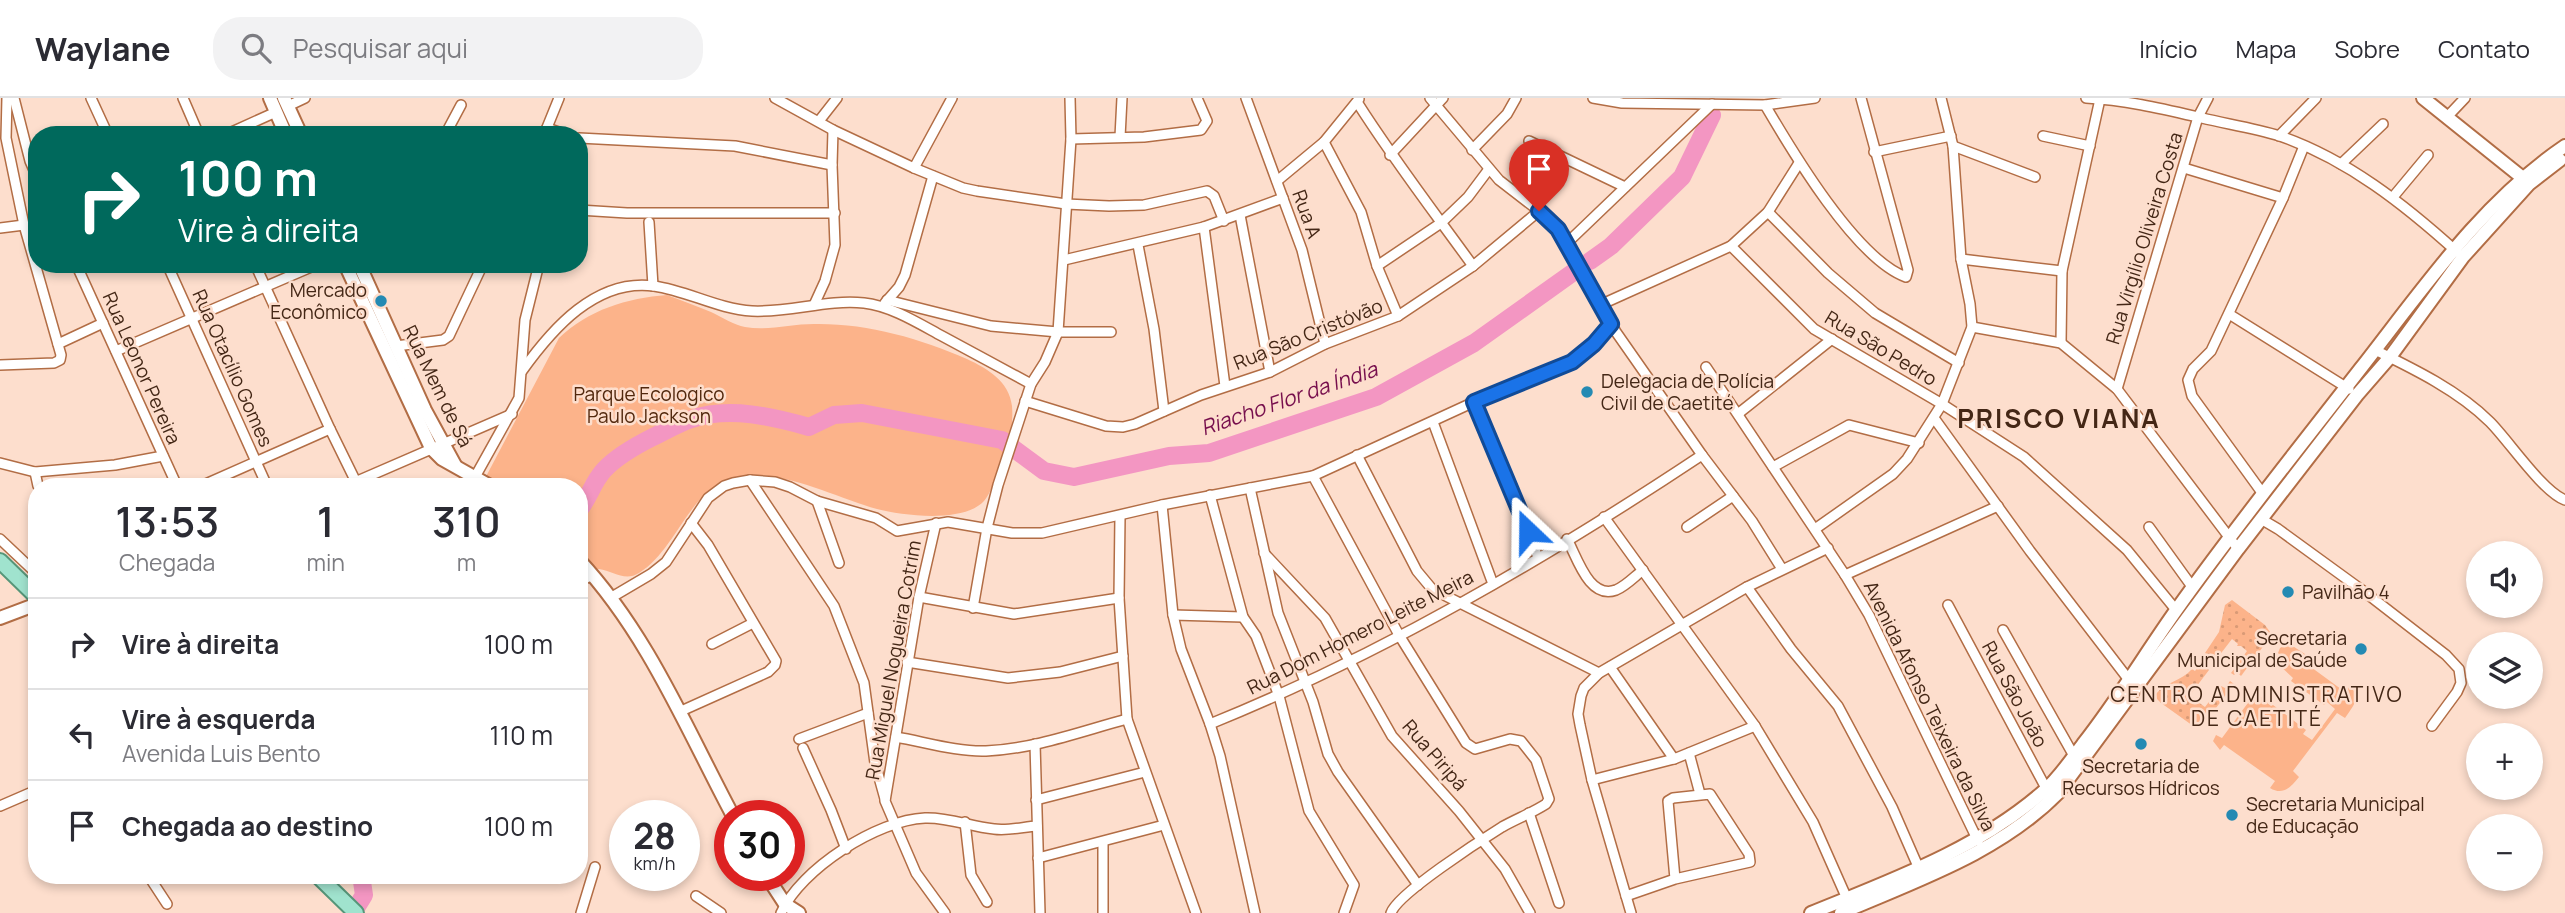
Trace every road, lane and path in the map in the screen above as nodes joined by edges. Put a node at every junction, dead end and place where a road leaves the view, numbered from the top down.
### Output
1 (7, 98) edge
2 (14, 98) edge
3 (91, 98) edge
4 (183, 98) edge
5 (270, 98) edge
6 (305, 98) edge
7 (559, 98) edge
8 (775, 98) edge
9 (837, 98) edge
10 (952, 98) edge
11 (1070, 98) edge
12 (1122, 98) edge
13 (1197, 98) edge
14 (1246, 98) edge
15 (1430, 98) edge
16 (1443, 98) edge
17 (1516, 98) edge
18 (1593, 98) edge
19 (1815, 98) edge
20 (1861, 98) edge
21 (1941, 98) edge
22 (2086, 98) edge
23 (2208, 98) edge
24 (2316, 98) edge
25 (2423, 98) edge
26 (2465, 98) edge
27 (2100, 99) edge
28 (1359, 100) edge
29 (2136, 100) edge
30 (286, 102) edge
31 (1712, 104) junction
32 (461, 105) dead end
33 (1765, 105) junction
34 (1436, 107) junction
35 (276, 113) junction
36 (2198, 117) junction
37 (2447, 117) junction
38 (819, 121) junction
39 (2383, 124) dead end
40 (104, 126) edge
41 (195, 126) edge
42 (246, 126) edge
43 (282, 126) edge
44 (297, 126) edge
45 (450, 126) edge
46 (547, 126) edge
47 (833, 130) junction
48 (2043, 136) dead end
49 (2279, 136) junction
50 (588, 138) edge
51 (1120, 138) junction
52 (3, 139) edge
53 (1071, 139) junction
54 (1530, 141) dead end
55 (1952, 141) junction
56 (1324, 142) junction
57 (2090, 146) junction
58 (2304, 146) junction
59 (2565, 146) edge
60 (1472, 150) junction
61 (1874, 152) junction
62 (28, 153) edge
63 (1390, 155) junction
64 (2428, 155) dead end
65 (2565, 156) edge
66 (1799, 163) junction
67 (2341, 164) junction
68 (832, 165) junction
69 (914, 168) junction
70 (2184, 168) junction
71 (1489, 169) junction
72 (933, 176) junction
73 (2035, 177) dead end
74 (1277, 181) junction
75 (2526, 181) junction
76 (1625, 187) junction
77 (2393, 197) junction
78 (1283, 198) junction
79 (2283, 198) junction
80 (1066, 204) junction
81 (588, 211) edge
82 (1539, 211) junction
83 (1768, 212) junction
84 (835, 213) junction
85 (1240, 215) junction
86 (1224, 221) junction
87 (649, 222) dead end
88 (1441, 223) junction
89 (24, 225) junction
90 (0, 228) edge
91 (1204, 228) junction
92 (28, 239) edge
93 (1566, 243) junction
94 (1138, 245) junction
95 (1731, 246) junction
96 (2459, 253) junction
97 (1961, 259) junction
98 (1064, 260) junction
99 (1377, 266) junction
100 (1473, 266) junction
101 (2062, 271) junction
102 (38, 273) edge
103 (80, 273) edge
104 (171, 273) edge
105 (259, 273) edge
106 (297, 273) edge
107 (350, 273) edge
108 (363, 273) edge
109 (479, 273) edge
110 (537, 273) edge
111 (653, 286) junction
112 (265, 287) junction
113 (884, 304) junction
114 (814, 305) junction
115 (1600, 305) junction
116 (2229, 314) junction
117 (1398, 316) junction
118 (193, 318) junction
119 (103, 323) junction
120 (1611, 324) junction
121 (1972, 327) junction
122 (1058, 332) junction
123 (1111, 332) dead end
124 (1832, 339) junction
125 (2061, 343) junction
126 (58, 344) junction
127 (391, 344) junction
128 (1325, 344) junction
129 (2375, 350) junction
130 (116, 351) junction
131 (2390, 357) junction
132 (1959, 363) junction
133 (0, 365) edge
134 (1706, 367) dead end
135 (523, 372) junction
136 (1270, 372) junction
137 (1031, 384) junction
138 (1225, 386) junction
139 (2118, 390) junction
140 (2352, 391) junction
141 (1025, 401) junction
142 (1474, 402) junction
143 (1941, 404) junction
144 (1164, 411) junction
145 (512, 414) junction
146 (1739, 414) junction
147 (1934, 418) junction
148 (1433, 422) junction
149 (330, 429) junction
150 (1919, 443) junction
151 (436, 446) junction
152 (1357, 455) junction
153 (1702, 455) junction
154 (163, 456) junction
155 (255, 461) junction
156 (0, 463) edge
157 (1773, 467) junction
158 (35, 472) junction
159 (1313, 475) junction
160 (36, 478) edge
161 (173, 478) edge
162 (218, 478) edge
163 (263, 478) edge
164 (354, 478) edge
165 (365, 478) edge
166 (468, 478) edge
167 (475, 478) edge
168 (750, 480) junction
169 (1250, 488) junction
170 (2263, 494) junction
171 (1210, 495) junction
172 (1733, 496) junction
173 (2565, 500) edge
174 (817, 502) junction
175 (1162, 505) junction
176 (1998, 506) junction
177 (1120, 516) junction
178 (1604, 517) junction
179 (2262, 519) junction
180 (691, 523) junction
181 (936, 523) junction
182 (1687, 527) dead end
183 (2149, 527) dead end
184 (987, 528) junction
185 (1815, 529) junction
186 (0, 539) edge
187 (1567, 539) junction
188 (2235, 543) junction
189 (1828, 548) junction
190 (1264, 553) junction
191 (1538, 557) junction
192 (0, 561) edge
193 (839, 563) dead end
194 (28, 565) edge
195 (1782, 569) junction
196 (588, 570) edge
197 (1643, 570) junction
198 (2205, 572) junction
199 (592, 575) junction
200 (1845, 575) junction
201 (588, 577) edge
202 (2216, 581) junction
203 (1493, 584) junction
204 (1747, 587) junction
205 (28, 588) edge
206 (2193, 588) junction
207 (612, 597) junction
208 (919, 597) junction
209 (1119, 598) junction
210 (1460, 603) junction
211 (1948, 605) dead end
212 (28, 607) edge
213 (973, 608) junction
214 (2176, 610) junction
215 (1173, 615) junction
216 (1243, 617) junction
217 (0, 618) edge
218 (753, 623) junction
219 (1684, 626) junction
220 (2003, 630) dead end
221 (1399, 635) junction
222 (712, 644) dead end
223 (1123, 656) junction
224 (1350, 660) junction
225 (907, 662) junction
226 (1610, 667) junction
227 (1599, 673) junction
228 (1305, 682) junction
229 (2129, 687) junction
230 (1279, 696) junction
231 (679, 712) junction
232 (868, 713) junction
233 (1127, 719) junction
234 (1210, 724) junction
235 (1755, 726) junction
236 (2432, 726) dead end
237 (896, 737) junction
238 (1035, 744) junction
239 (1689, 753) junction
240 (2074, 756) junction
241 (1674, 759) junction
242 (1145, 772) junction
243 (1592, 780) junction
244 (28, 794) edge
245 (1700, 794) junction
246 (2049, 794) junction
247 (725, 800) edge
248 (1036, 800) junction
249 (886, 801) junction
250 (0, 806) edge
251 (1530, 813) junction
252 (894, 822) junction
253 (965, 822) junction
254 (1037, 825) junction
255 (1164, 825) junction
256 (1482, 839) junction
257 (1102, 842) junction
258 (1980, 845) junction
259 (846, 849) junction
260 (1038, 858) junction
261 (595, 867) dead end
262 (1920, 873) junction
263 (1675, 879) junction
264 (154, 884) edge
265 (327, 884) edge
266 (1418, 886) junction
267 (774, 891) edge
268 (696, 896) dead end
269 (1626, 897) junction
270 (987, 902) dead end
271 (1559, 903) dead end
272 (167, 904) dead end
273 (1846, 906) edge
274 (783, 909) edge
275 (356, 913) edge
276 (581, 913) edge
277 (721, 913) edge
278 (799, 913) edge
279 (945, 913) edge
280 (1040, 913) edge
281 (1102, 913) edge
282 (1196, 913) edge
283 (1255, 913) edge
284 (1344, 913) edge
285 (1391, 913) edge
286 (1530, 913) edge
287 (1631, 913) edge
288 (1811, 913) edge

1 - 52 street
2 - 62 street
3 - 40 street
4 - 41 street
5 - 35 street
6 - 30 street
7 - 46 street
8 - 38 street
9 - 38 street
10 - 69 street
11 - 53 street
12 - 51 street
13 - 51 street
14 - 74 street, Rua A
15 - 34 street
16 - 34 street
17 - 60 street
18 - 31 street
19 - 33 street
20 - 61 street
21 - 55 street
22 - 27 street
23 - 36 street, Rua Virgílio Oliveira Costa
24 - 49 street
25 - 37 street
26 - 37 street
27 - 29 street
27 - 57 street
28 - 56 street
28 - 63 street
29 - 36 street
30 - 44 street
31 - 33 street
31 - 76 street
32 - 45 street
33 - 66 street
34 - 60 street
34 - 63 street
35 - 42 street
35 - 43 street
36 - 49 street
36 - 70 street, Rua Virgílio Oliveira Costa
37 - 75 street
38 - 47 street
39 - 67 street
47 - 68 street
47 - 69 street
48 - 57 street
49 - 58 street
50 - 68 street
51 - 53 street
52 - 89 street
53 - 80 street
54 - 76 street
55 - 61 street
55 - 73 street
55 - 97 street
56 - 74 street
56 - 99 street
57 - 101 street
58 - 67 street
58 - 79 street
59 - 75 street
60 - 71 street
61 - 66 street
63 - 88 street
64 - 77 street
65 - 75 street
66 - 83 street
67 - 77 street
68 - 84 street
69 - 72 street
70 - 79 street
70 - 139 street, Rua Virgílio Oliveira Costa
71 - 82 street
71 - 88 street
72 - 80 street
72 - 113 street
74 - 78 street, Rua A
75 - 96 street
76 - 93 street
77 - 96 street
78 - 85 street
78 - 128 street, Rua A
79 - 116 street
80 - 86 street
80 - 98 street
81 - 84 street
82 - 93 street
82 - 100 street, Rua São Cristóvão
83 - 95 street
83 - 132 street
84 - 114 street
85 - 86 street
85 - 136 street
86 - 91 street
87 - 111 street
88 - 99 street
88 - 100 street
89 - 90 street
89 - 92 street
91 - 94 street
91 - 138 street
93 - 115 street
94 - 98 street
94 - 144 street
95 - 115 street
95 - 124 street, Rua São Pedro
96 - 129 street
96 - 131 street
97 - 101 street
97 - 121 street
98 - 122 street
99 - 117 street
100 - 117 street, Rua São Cristóvão
101 - 125 street
102 - 126 street
103 - 119 street, Rua Leonor Pereira
104 - 118 street, Rua Otacílio Gomes
105 - 112 street
106 - 112 street
107 - 127 street, Rua Mem de Sá
108 - 127 street, Rua Mem de Sá
109 - 127 street
110 - 135 street
111 - 114 street
111 - 135 street
112 - 118 street
112 - 149 street
113 - 114 street
113 - 122 street
113 - 137 street
115 - 120 street
116 - 140 street
116 - 170 street
117 - 128 street, Rua São Cristóvão
118 - 130 street
118 - 155 street, Rua Otacílio Gomes
119 - 126 street
119 - 130 street, Rua Leonor Pereira
120 - 142 street
120 - 153 street
121 - 125 street
121 - 132 street
122 - 123 street
122 - 137 street
124 - 143 street, Rua São Pedro
124 - 146 street
125 - 139 street
126 - 133 street
127 - 151 street, Rua Mem de Sá
128 - 136 street, Rua São Cristóvão
129 - 131 street
129 - 140 street
130 - 154 street, Rua Leonor Pereira
131 - 140 street
131 - 173 street
132 - 143 street
134 - 146 street, Avenida Afonso Teixeira da Silva
135 - 145 street
136 - 138 street, Rua São Cristóvão
137 - 141 street
138 - 144 street, Rua São Cristóvão
139 - 188 street
140 - 170 street
140 - 179 street
141 - 144 street, Rua São Cristóvão
141 - 184 street
142 - 148 street
142 - 191 street
143 - 147 street
143 - 214 street, Rua São Pedro
145 - 151 street
145 - 167 street
146 - 157 street, Avenida Afonso Teixeira da Silva
147 - 150 street
147 - 176 street
148 - 152 street
148 - 203 street
149 - 155 street
149 - 164 street
150 - 157 street
150 - 185 street
151 - 165 street
151 - 166 street, Rua Mem de Sá
152 - 159 street
152 - 210 street
153 - 172 street
153 - 178 street, Rua Dom Homero Leite Meira
154 - 158 street
154 - 161 street, Rua Leonor Pereira
155 - 162 street
155 - 163 street, Rua Otacílio Gomes
156 - 158 street
157 - 185 street, Avenida Afonso Teixeira da Silva
158 - 160 street
159 - 169 street
159 - 221 street
168 - 174 street
168 - 180 street
168 - 232 street
169 - 171 street
169 - 190 street
170 - 188 street
171 - 175 street
171 - 216 street
172 - 182 street
172 - 195 street
174 - 181 street
174 - 193 street
175 - 177 street
175 - 215 street
176 - 200 street
176 - 229 street
177 - 184 street
177 - 209 street
178 - 187 street, Rua Dom Homero Leite Meira
178 - 197 street
179 - 188 street
179 - 236 street
180 - 207 street
180 - 218 street
181 - 184 street
181 - 208 street, Rua Miguel Nogueira Cotrim
183 - 206 street
184 - 213 street
185 - 189 street, Avenida Afonso Teixeira da Silva
186 - 194 street
187 - 191 street, Rua Dom Homero Leite Meira
187 - 197 street
188 - 198 street
188 - 202 street
189 - 195 street
189 - 200 street, Avenida Afonso Teixeira da Silva
190 - 224 street, Rua Piripá
190 - 228 street
191 - 203 street, Rua Dom Homero Leite Meira
192 - 205 main road
195 - 204 street
196 - 199 street
197 - 219 street
198 - 202 street
198 - 206 street
199 - 201 street
199 - 207 street
200 - 258 street, Avenida Afonso Teixeira da Silva
202 - 229 street
203 - 210 street, Rua Dom Homero Leite Meira
204 - 219 street
204 - 262 street
206 - 214 street
207 - 231 street
208 - 213 street
208 - 225 street, Rua Miguel Nogueira Cotrim
209 - 213 street
209 - 223 street
210 - 221 street, Rua Dom Homero Leite Meira
210 - 227 street
211 - 246 street, Rua São João
212 - 217 street
214 - 229 street
215 - 216 street
215 - 234 street
216 - 230 street
218 - 222 street
218 - 231 street
219 - 226 street
219 - 235 street
220 - 240 street
221 - 224 street, Rua Dom Homero Leite Meira
221 - 251 street
223 - 225 street
223 - 233 street
224 - 228 street, Rua Dom Homero Leite Meira
224 - 256 street, Rua Piripá
225 - 237 street, Rua Miguel Nogueira Cotrim
226 - 227 street
226 - 241 street
227 - 243 street
228 - 230 street, Rua Dom Homero Leite Meira
228 - 266 street
229 - 240 street
229 - 246 street
230 - 234 street, Rua Dom Homero Leite Meira
230 - 284 street
231 - 247 street
232 - 249 street
232 - 259 street
233 - 238 street
233 - 242 street
234 - 283 street
235 - 239 street
235 - 273 street
237 - 238 street
237 - 249 street, Rua Miguel Nogueira Cotrim
238 - 248 street
239 - 241 street
239 - 245 street
240 - 246 street
241 - 243 street
242 - 248 street
242 - 255 street
243 - 269 street
244 - 250 street
245 - 263 street
245 - 263 street
246 - 258 street
248 - 254 street
249 - 252 street, Rua Miguel Nogueira Cotrim
251 - 256 street
251 - 271 street
252 - 253 street
252 - 259 street
252 - 279 street, Rua Miguel Nogueira Cotrim
253 - 254 street
253 - 270 street
254 - 260 street
255 - 257 street
255 - 282 street
256 - 266 street
256 - 286 street, Rua Piripá
257 - 260 street
257 - 281 street
258 - 262 street
259 - 274 street
260 - 280 street
261 - 276 street
262 - 273 street
263 - 269 street
264 - 272 street
265 - 275 main road
266 - 285 street
267 - 274 street
268 - 277 street
269 - 287 street
273 - 288 street
274 - 278 street

